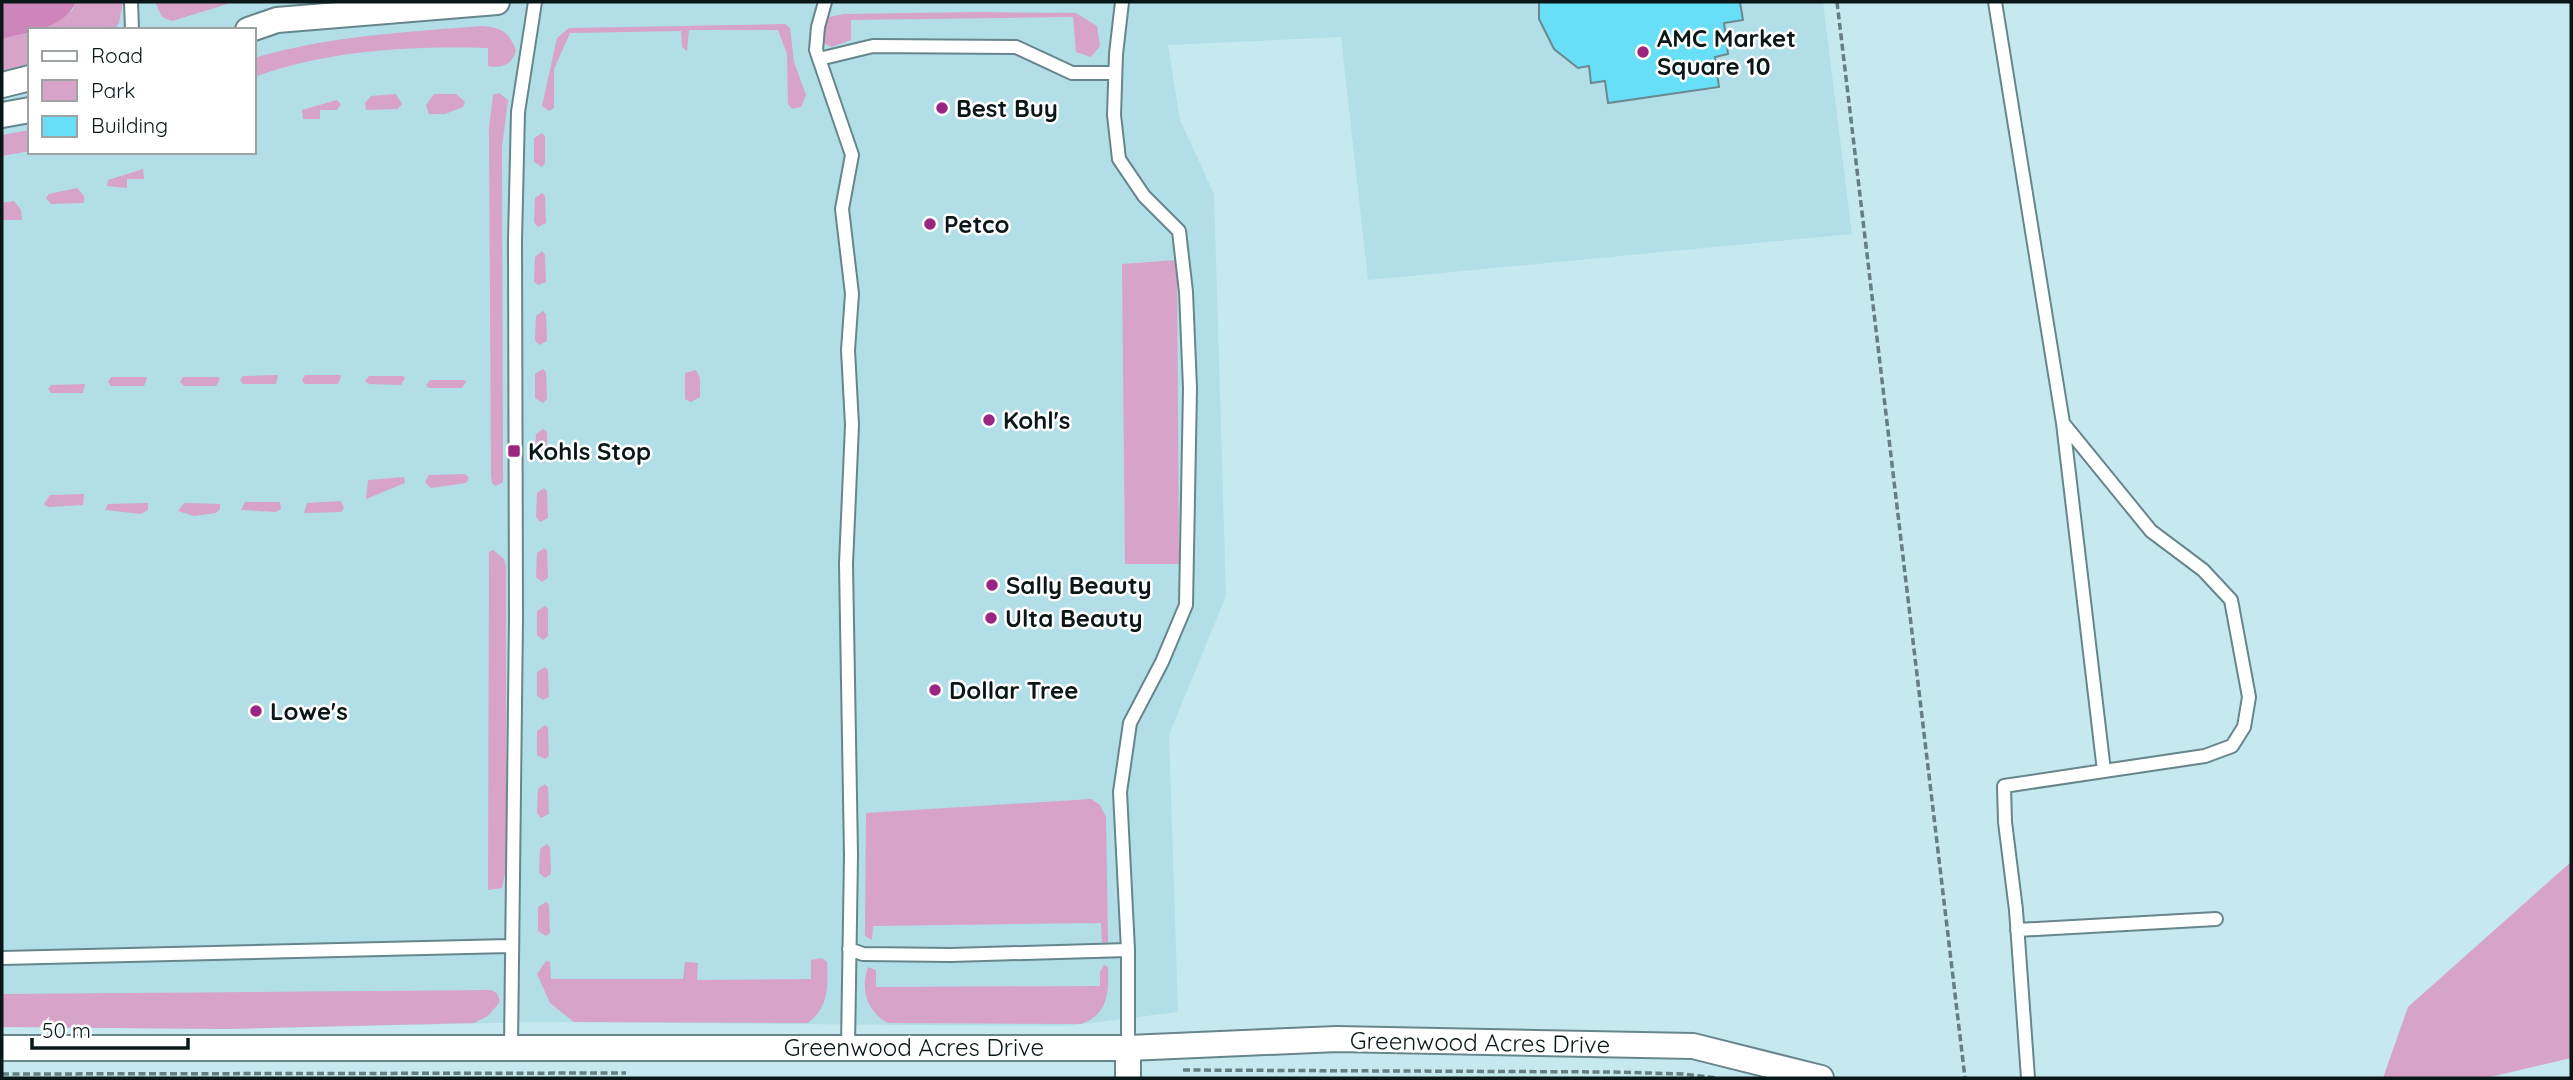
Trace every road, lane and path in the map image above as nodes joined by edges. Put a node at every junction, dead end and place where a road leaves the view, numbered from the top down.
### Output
1 (131, 2) edge
2 (497, 2) edge
3 (535, 2) edge
4 (825, 2) edge
5 (1122, 2) edge
6 (1838, 2) edge
7 (1995, 2) edge
8 (132, 28) edge
9 (254, 28) edge
10 (820, 59) junction
11 (1115, 73) junction
12 (28, 78) edge
13 (2, 85) edge
14 (28, 110) edge
15 (2, 115) edge
16 (2063, 423) junction
17 (2104, 771) junction
18 (2216, 919) dead end
19 (2017, 930) junction
20 (512, 946) junction
21 (849, 949) junction
22 (1128, 950) junction
23 (2, 958) edge
24 (510, 1047) junction
25 (848, 1047) junction
26 (2, 1048) edge
27 (1128, 1048) junction
28 (1181, 1070) dead end
29 (639, 1073) dead end
30 (2, 1074) edge
31 (1128, 1078) edge
32 (1716, 1078) edge
33 (1821, 1078) edge
34 (1965, 1078) edge
35 (2028, 1078) edge

1 - 8 lane
2 - 9 street
3 - 20 lane
4 - 10 lane
5 - 11 lane
6 - 34 path
7 - 16 lane
10 - 11 lane
10 - 21 lane
11 - 22 lane
12 - 13 street
14 - 15 street
16 - 17 lane
16 - 17 lane
17 - 19 lane
18 - 19 lane
19 - 35 lane
20 - 23 lane
20 - 24 lane
21 - 22 lane
21 - 25 lane
22 - 27 lane
24 - 25 street, Greenwood Acres Drive
24 - 26 street, Greenwood Acres Drive
25 - 27 street, Greenwood Acres Drive
27 - 31 street
27 - 33 street, Greenwood Acres Drive
28 - 32 path
29 - 30 path

